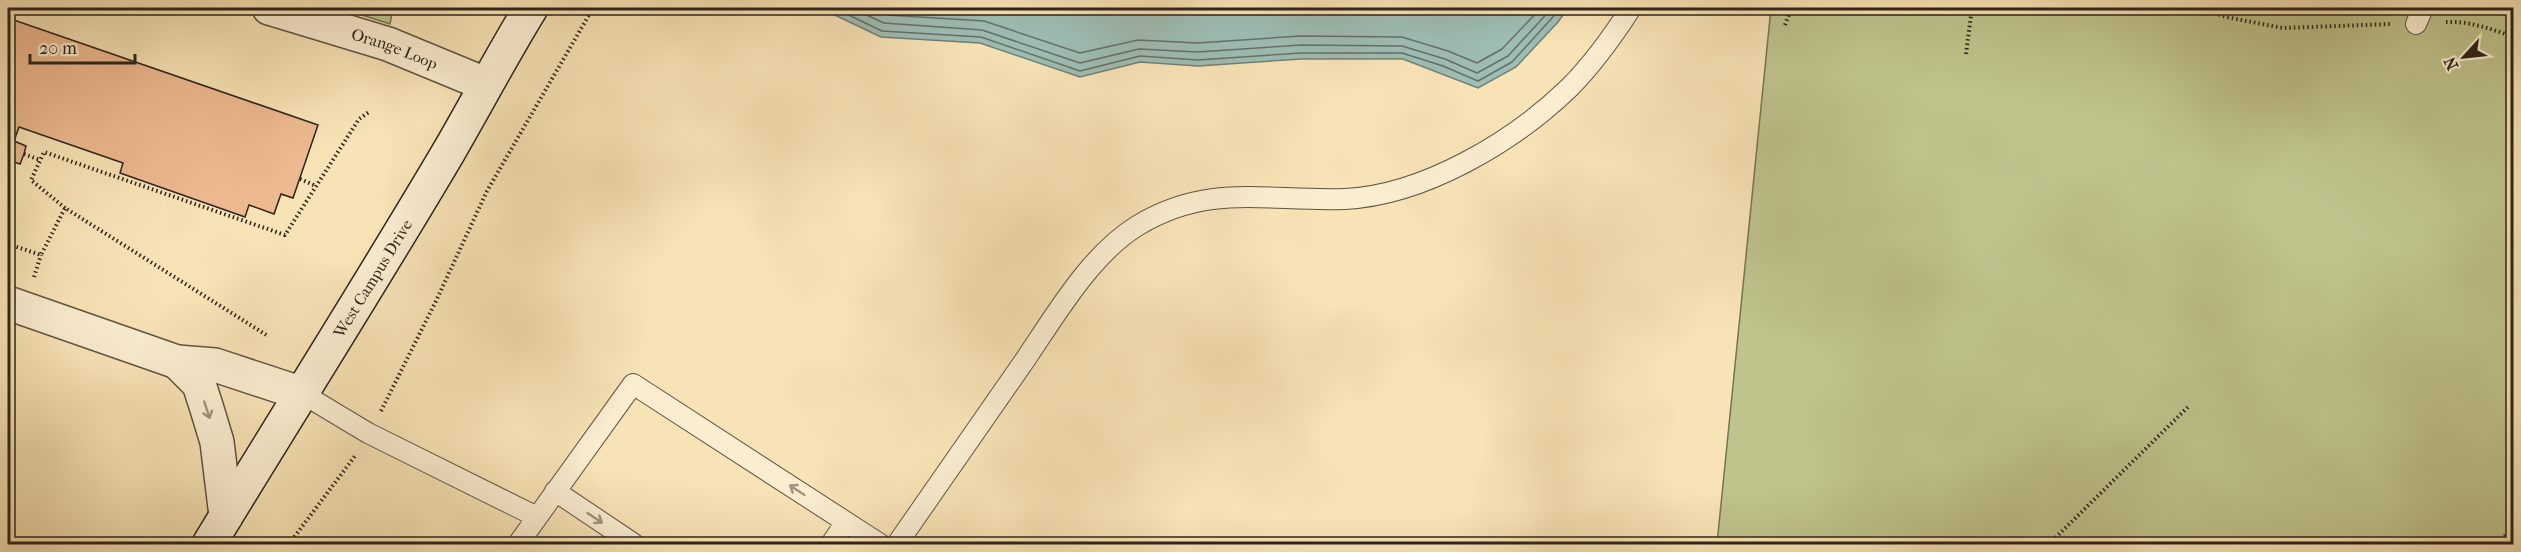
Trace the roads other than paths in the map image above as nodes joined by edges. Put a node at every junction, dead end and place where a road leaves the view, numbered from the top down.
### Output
1 (269, 8) edge
2 (531, 8) edge
3 (1631, 8) edge
4 (485, 84) junction
5 (19, 294) edge
6 (177, 362) junction
7 (303, 394) junction
8 (555, 491) junction
9 (226, 516) junction
10 (537, 517) junction
11 (846, 522) junction
12 (208, 544) edge
13 (518, 544) edge
14 (634, 544) edge
15 (831, 544) edge
16 (880, 544) edge
17 (897, 544) edge

1 - 4 street, Orange Loop
2 - 4 street, West Campus Drive
3 - 17 lane
4 - 7 street, West Campus Drive
5 - 6 street
6 - 7 street
6 -> 9 street
7 - 9 street, West Campus Drive
7 - 10 lane
8 - 10 lane
11 -> 8 lane
8 -> 14 lane
9 - 12 street, West Campus Drive
10 - 13 lane
11 - 15 lane
11 - 16 lane

